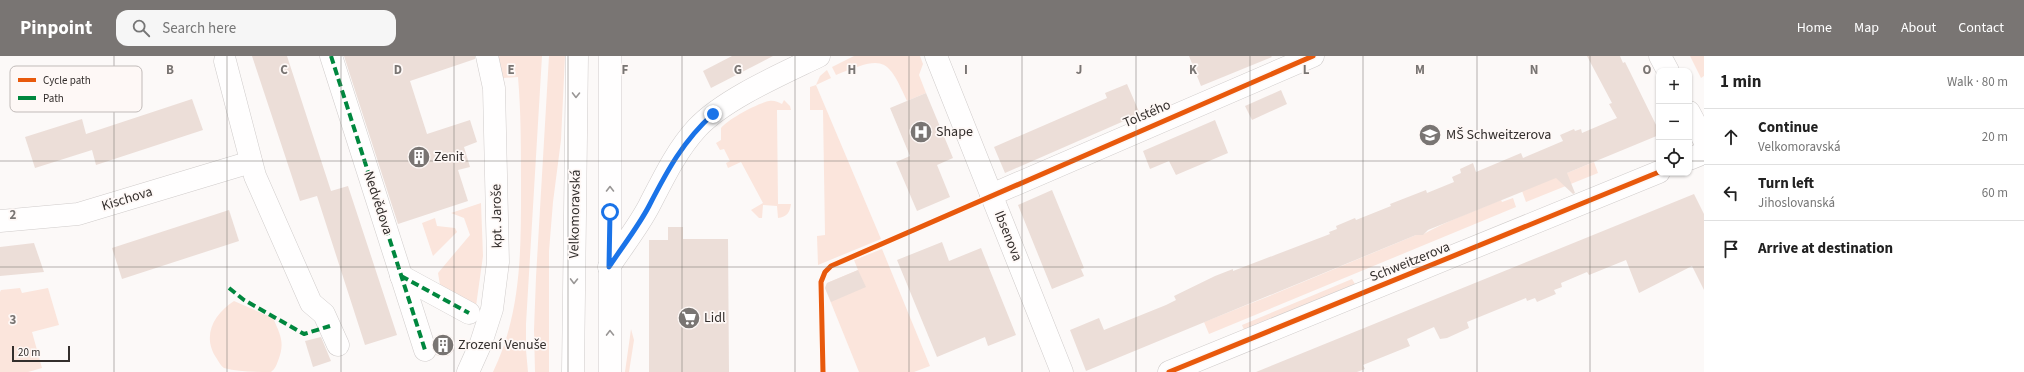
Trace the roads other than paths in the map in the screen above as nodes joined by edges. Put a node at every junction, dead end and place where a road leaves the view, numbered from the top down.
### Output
1 (331, 56) edge
2 (487, 56) edge
3 (577, 56) edge
4 (610, 56) edge
5 (819, 56) edge
6 (936, 56) edge
7 (1313, 56) edge
8 (1660, 56) edge
9 (225, 61) dead end
10 (1666, 68) edge
11 (1694, 111) edge
12 (1704, 140) edge
13 (1704, 153) edge
14 (1692, 158) edge
15 (251, 162) junction
16 (1656, 173) edge
17 (991, 195) junction
18 (0, 221) edge
19 (609, 267) junction
20 (401, 276) junction
21 (469, 313) dead end
22 (338, 345) dead end
23 (425, 350) dead end
24 (468, 372) edge
25 (573, 372) edge
26 (610, 372) edge
27 (1062, 372) edge
28 (1169, 372) edge

1 - 20 street, Nedvědova
2 - 24 street, kpt. Jaroše
3 -> 25 street, Velkomoravská
19 -> 4 street
5 - 19 street
6 - 17 street, Ibsenova
7 - 17 street, Tolstého
8 - 10 street
9 - 15 street
11 - 12 street
13 - 14 street
15 - 18 street, Kischova
15 - 22 street
16 - 28 street, Schweitzerova
17 - 27 street, Ibsenova
26 -> 19 street
20 - 21 street
20 - 23 street, Nedvědova

